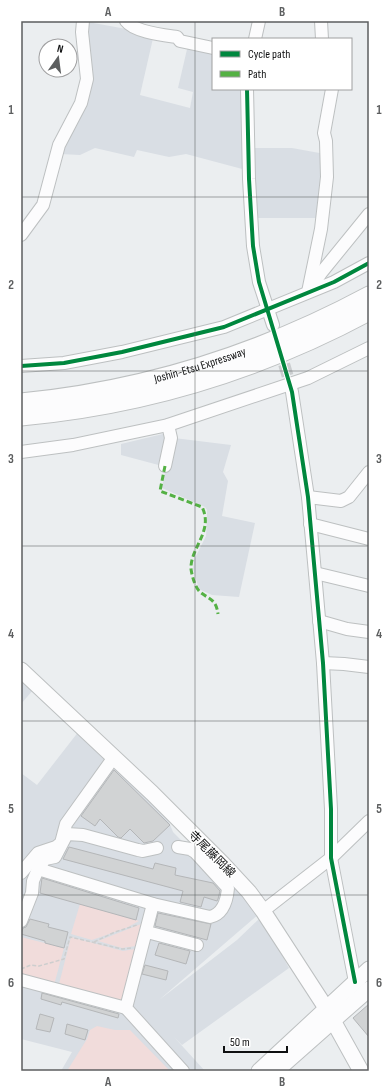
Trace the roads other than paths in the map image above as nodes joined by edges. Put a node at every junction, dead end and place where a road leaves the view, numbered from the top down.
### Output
1 (83, 21) edge
2 (126, 21) edge
3 (259, 21) edge
4 (321, 21) edge
5 (255, 38) edge
6 (322, 38) edge
7 (212, 48) edge
8 (246, 90) edge
9 (332, 90) edge
10 (369, 214) edge
11 (21, 235) edge
12 (369, 263) edge
13 (308, 292) junction
14 (369, 295) edge
15 (268, 308) junction
16 (369, 312) edge
17 (272, 325) dead end
18 (369, 348) edge
19 (21, 366) edge
20 (290, 384) junction
21 (21, 402) edge
22 (21, 417) edge
23 (168, 425) junction
24 (21, 452) edge
25 (165, 466) dead end
26 (369, 472) edge
27 (308, 496) junction
28 (310, 524) junction
29 (369, 540) edge
30 (315, 573) junction
31 (369, 586) edge
32 (319, 621) junction
33 (369, 632) edge
34 (322, 664) junction
35 (369, 667) edge
36 (21, 670) edge
37 (114, 757) junction
38 (369, 820) edge
39 (178, 847) dead end
40 (157, 848) dead end
41 (331, 858) junction
42 (38, 868) junction
43 (21, 873) edge
44 (154, 904) junction
45 (263, 911) junction
46 (21, 921) edge
47 (147, 927) junction
48 (197, 945) dead end
49 (369, 969) edge
50 (21, 980) edge
51 (355, 982) junction
52 (369, 989) edge
53 (126, 1008) junction
54 (330, 1014) junction
55 (184, 1071) edge
56 (259, 1071) edge
57 (276, 1071) edge
58 (361, 1071) edge

1 - 11 street
2 - 7 street
3 - 5 street
4 - 6 street
8 - 15 street
9 - 13 street
10 - 13 street
12 - 13 street
13 - 15 street
14 - 21 highway, Joshin-Etsu Expressway
15 - 17 street
15 - 19 street
16 - 22 highway, Joshin-Etsu Expressway
18 - 20 street
20 - 23 street
20 - 27 street
23 - 24 street
23 - 25 street
26 - 27 street
27 - 28 street
28 - 29 street
28 - 30 street
30 - 31 street
30 - 32 street
32 - 33 street
32 - 34 street
34 - 35 street
34 - 41 street
36 - 37 main road, 寺尾藤岡線
37 - 43 street
37 - 45 main road, 寺尾藤岡線
38 - 41 street
39 - 44 street
40 - 42 street
41 - 45 street
41 - 51 street
42 - 44 street
42 - 46 street
44 - 47 street
45 - 54 main road, 寺尾藤岡線
47 - 48 street
47 - 53 street
49 - 51 main road
50 - 53 street
51 - 54 main road
52 - 54 main road
53 - 55 street
54 - 56 main road
54 - 57 main road
54 - 58 main road, 寺尾藤岡線

